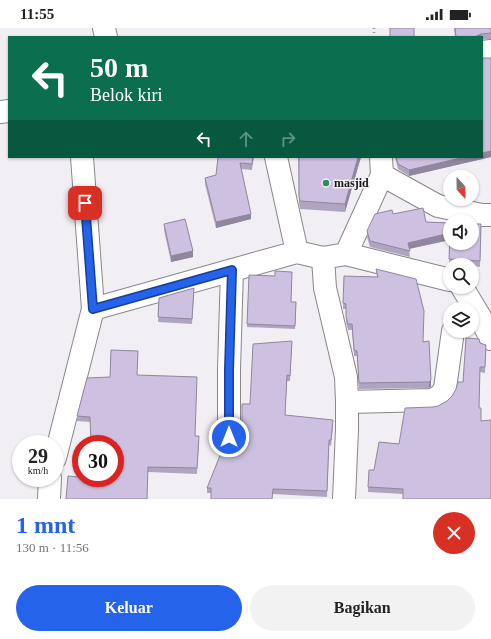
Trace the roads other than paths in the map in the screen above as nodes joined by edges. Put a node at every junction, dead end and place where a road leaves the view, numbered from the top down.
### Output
1 (82, 158) edge
2 (276, 158) edge
3 (382, 166) edge
4 (491, 215) edge
5 (297, 252) junction
6 (346, 254) junction
7 (323, 258) junction
8 (232, 270) junction
9 (443, 278) edge
10 (466, 294) edge
11 (93, 309) junction
12 (452, 338) edge
13 (491, 339) edge
14 (348, 402) junction
15 (61, 435) edge
16 (229, 437) dead end
17 (49, 487) edge
18 (48, 499) edge
19 (344, 499) edge

1 - 11 street
2 - 5 street
3 - 4 street
3 - 6 street
5 - 7 street
5 - 8 street
6 - 7 street
6 - 9 street
7 - 14 street
8 - 11 street
8 - 16 street
10 - 13 street
11 - 15 street
12 - 14 street
14 - 19 street
17 - 18 street

